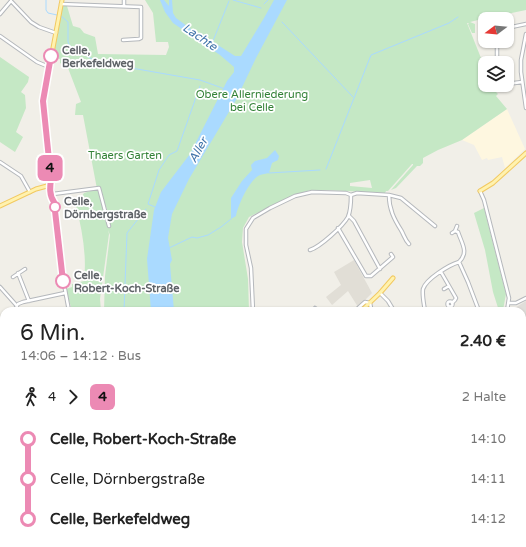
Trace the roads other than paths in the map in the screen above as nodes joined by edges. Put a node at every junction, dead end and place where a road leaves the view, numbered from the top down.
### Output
1 (12, 0) edge
2 (92, 0) edge
3 (124, 0) edge
4 (61, 2) edge
5 (91, 5) junction
6 (124, 6) junction
7 (0, 14) edge
8 (526, 24) edge
9 (514, 27) edge
10 (56, 33) junction
11 (526, 34) edge
12 (0, 36) edge
13 (123, 40) dead end
14 (49, 67) junction
15 (522, 82) junction
16 (514, 83) edge
17 (526, 105) edge
18 (526, 153) edge
19 (0, 162) edge
20 (50, 184) junction
21 (480, 191) joint
22 (30, 192) junction
23 (53, 194) junction
24 (351, 195) junction
25 (389, 195) junction
26 (0, 206) edge
27 (349, 216) junction
28 (109, 226) dead end
29 (435, 226) dead end
30 (457, 226) dead end
31 (338, 228) junction
32 (455, 231) junction
33 (452, 233) dead end
34 (409, 244) dead end
35 (310, 250) dead end
36 (391, 254) dead end
37 (458, 262) junction
38 (25, 269) dead end
39 (380, 269) junction
40 (440, 272) junction
41 (18, 273) junction
42 (13, 277) dead end
43 (393, 278) dead end
44 (449, 286) junction
45 (0, 287) edge
46 (444, 289) dead end
47 (65, 293) junction
48 (382, 294) junction
49 (526, 298) edge
50 (29, 301) junction
51 (370, 303) junction
52 (452, 303) dead end
53 (509, 303) junction
54 (17, 306) joint
55 (68, 307) edge
56 (253, 307) edge
57 (359, 307) edge
58 (366, 307) edge
59 (371, 307) edge
60 (391, 307) edge
61 (425, 307) edge
62 (477, 307) edge
63 (508, 307) edge

1 - 7 street
1 - 10 street
2 - 5 street
3 - 6 street
4 - 5 street
4 - 10 main road
5 - 6 street
6 - 13 street
8 - 9 street
10 - 14 main road
11 - 15 street
12 - 14 street
14 - 20 main road
15 - 16 street
15 - 17 street
18 - 21 main road
19 - 22 street
20 - 22 main road
20 - 23 street
21 - 53 street
22 - 26 main road
23 - 28 street
23 - 47 street
24 - 25 street
24 - 27 street
24 - 56 street
25 - 29 street
25 - 34 street
27 - 31 street
27 - 39 street
30 - 32 street
31 - 35 street
31 - 39 street
32 - 33 street
32 - 37 street
36 - 39 street
37 - 40 street
37 - 62 street
38 - 41 street
40 - 44 street
40 - 61 street
41 - 42 street
41 - 50 street
43 - 48 main road
44 - 46 street
44 - 52 street
45 - 54 street
47 - 50 street
47 - 55 street
48 - 51 main road
48 - 60 street
49 - 53 street
50 - 54 street
51 - 57 street
51 - 58 main road
51 - 59 street
53 - 63 street

